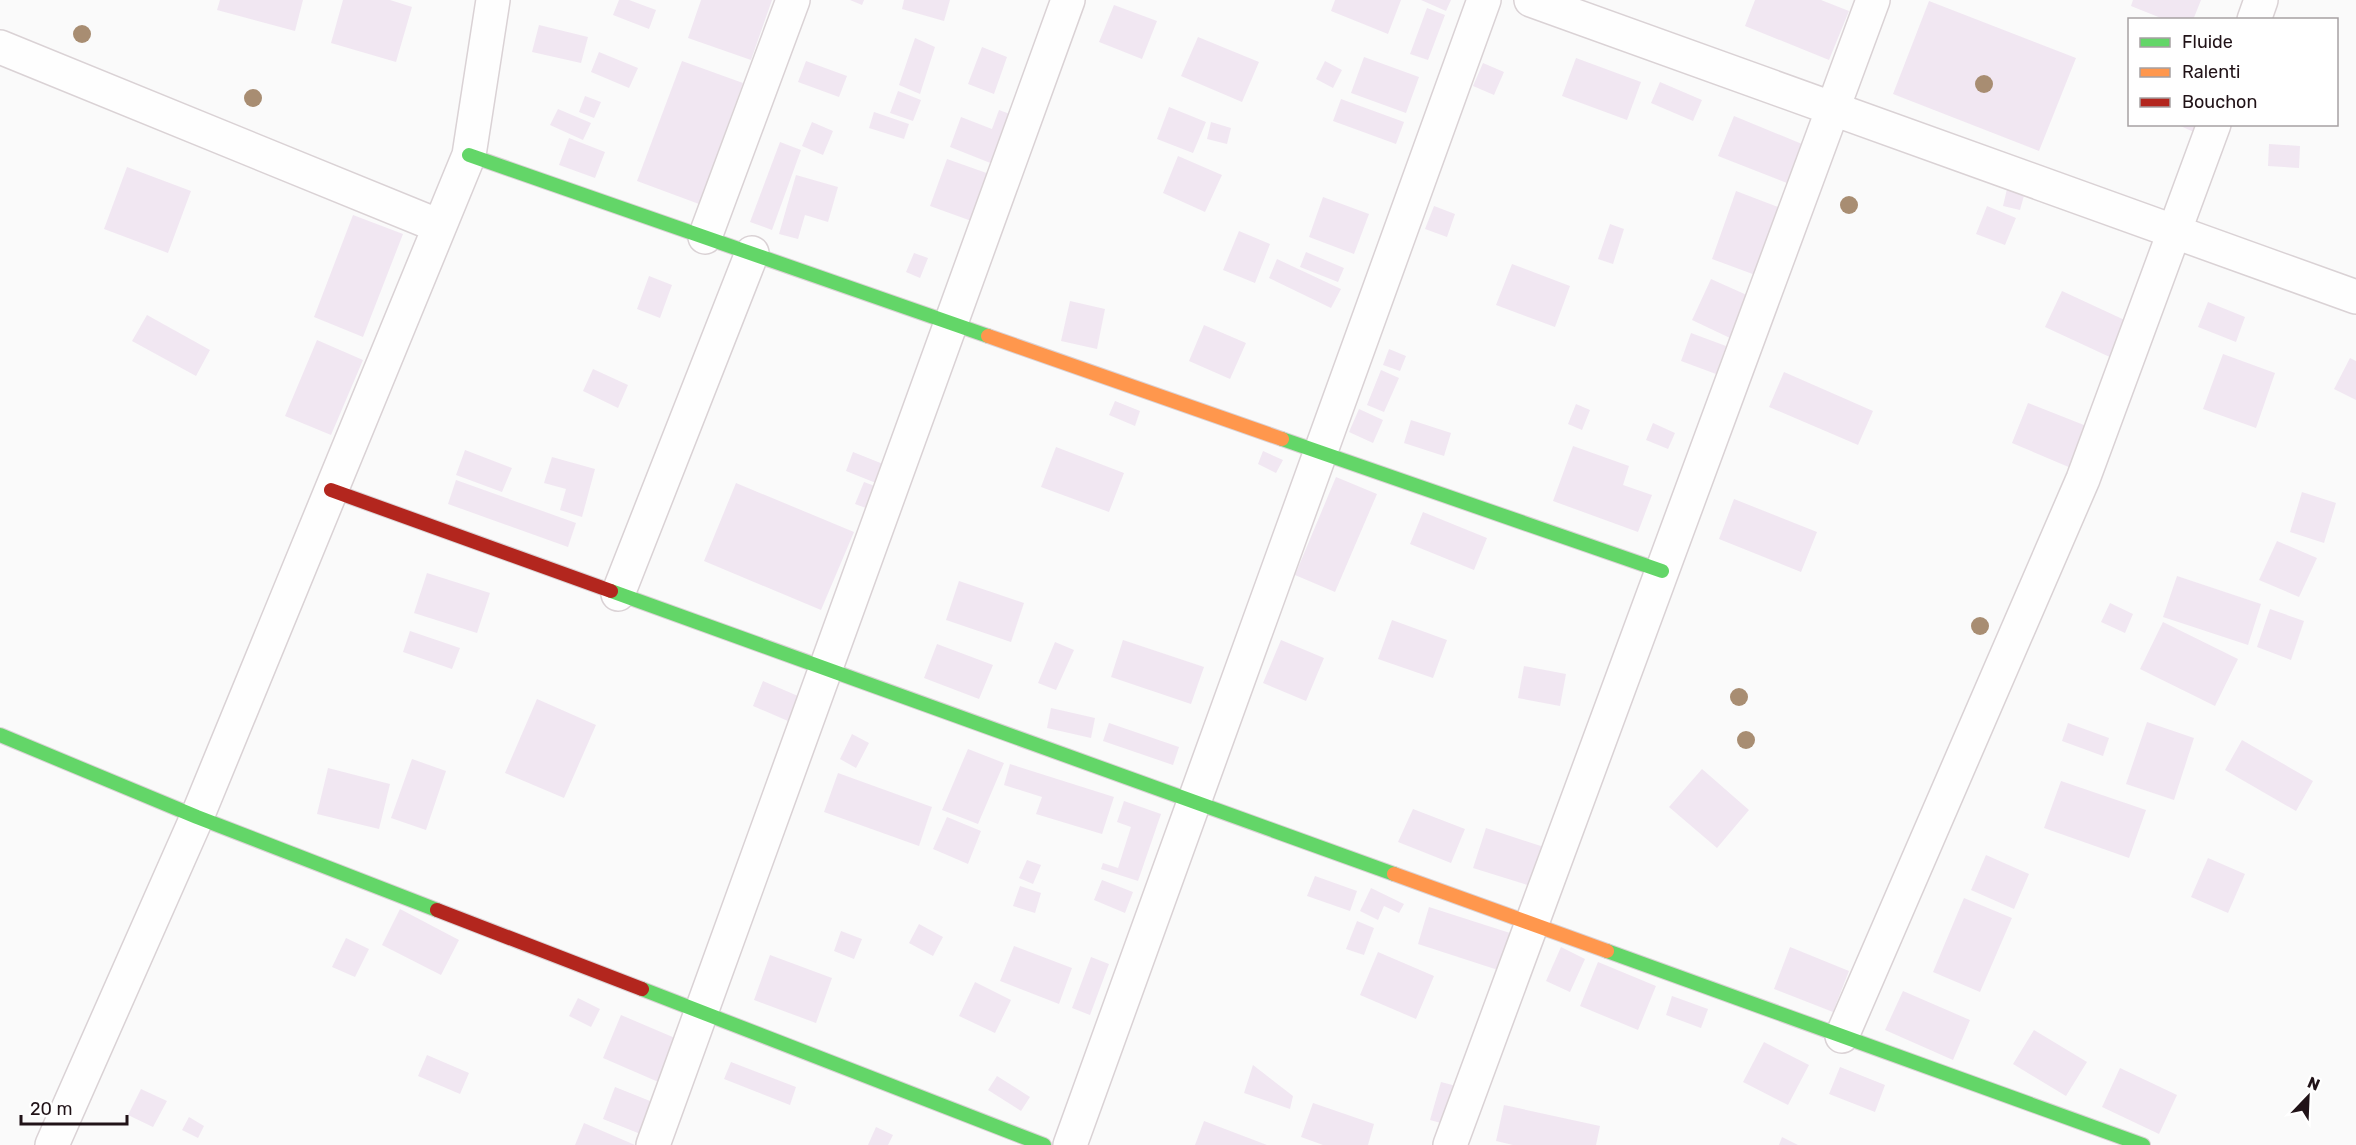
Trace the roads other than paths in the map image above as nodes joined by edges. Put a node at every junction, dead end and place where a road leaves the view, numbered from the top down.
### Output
1 (493, 0) edge
2 (793, 0) edge
3 (1068, 0) edge
4 (1484, 0) edge
5 (1531, 0) edge
6 (1874, 0) edge
7 (2261, 0) edge
8 (2255, 18) edge
9 (0, 47) edge
10 (1833, 109) junction
11 (2213, 126) edge
12 (469, 155) junction
13 (439, 226) junction
14 (2175, 231) junction
15 (705, 237) junction
16 (752, 254) junction
17 (2356, 297) edge
18 (951, 322) junction
19 (1321, 452) junction
20 (331, 490) junction
21 (1662, 571) junction
22 (618, 594) junction
23 (825, 668) junction
24 (0, 735) edge
25 (1194, 802) junction
26 (197, 817) junction
27 (1532, 924) junction
28 (701, 1012) junction
29 (1842, 1036) junction
30 (52, 1145) edge
31 (653, 1145) edge
32 (1044, 1145) edge
33 (1070, 1145) edge
34 (1450, 1145) edge
35 (2143, 1145) edge

1 - 12 street
2 - 15 street
3 - 18 street
4 - 19 street
5 - 10 street
6 - 10 street
7 - 8 street
9 - 13 street
10 - 14 street
10 - 21 street
11 - 14 street
12 - 13 street
12 - 15 street
13 - 20 street
14 - 17 street
14 - 29 street
15 - 16 street
16 - 18 street
16 - 22 street
18 - 19 street
18 - 23 street
19 - 21 street
19 - 25 street
20 - 22 street
20 - 26 street
21 - 27 street
22 - 23 street
23 - 25 street
23 - 28 street
24 - 26 street
25 - 27 street
25 - 33 street
26 - 28 street
26 - 30 street
27 - 29 street
27 - 34 street
28 - 31 street
28 - 32 street
29 - 35 street

